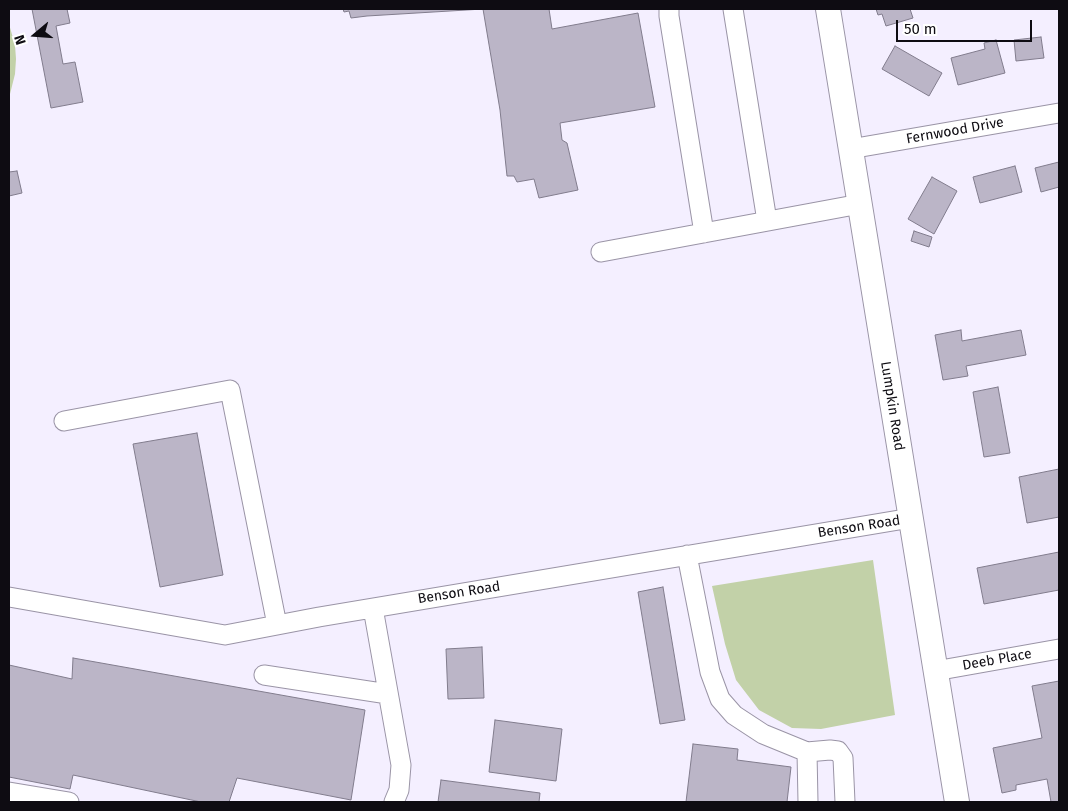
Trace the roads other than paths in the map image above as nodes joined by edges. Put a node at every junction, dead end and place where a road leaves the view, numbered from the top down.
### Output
1 (669, 9) edge
2 (733, 9) edge
3 (828, 9) edge
4 (1059, 113) edge
5 (850, 149) junction
6 (860, 204) junction
7 (767, 221) junction
8 (704, 233) junction
9 (601, 252) dead end
10 (64, 421) dead end
11 (911, 518) junction
12 (687, 556) junction
13 (9, 597) edge
14 (373, 608) junction
15 (277, 625) junction
16 (1059, 649) edge
17 (935, 671) junction
18 (264, 675) dead end
19 (388, 694) junction
20 (807, 752) junction
21 (9, 792) edge
22 (70, 802) edge
23 (394, 802) edge
24 (808, 802) edge
25 (846, 802) edge
26 (957, 802) edge

1 - 8 street
2 - 7 street
3 - 5 main road, Lumpkin Road
4 - 5 street, Fernwood Drive
5 - 6 main road, Lumpkin Road
6 - 7 street
6 - 11 main road, Lumpkin Road
7 - 8 street
8 - 9 street
10 - 15 street
11 - 12 street, Benson Road
11 - 17 main road, Lumpkin Road
12 - 14 street, Benson Road
12 - 20 street
13 - 15 street, Benson Road
14 - 15 street, Benson Road
14 - 19 street
16 - 17 street, Deeb Place
17 - 26 main road, Lumpkin Road
18 - 19 street
19 - 23 street
20 - 24 street
20 - 25 street
21 - 22 street

